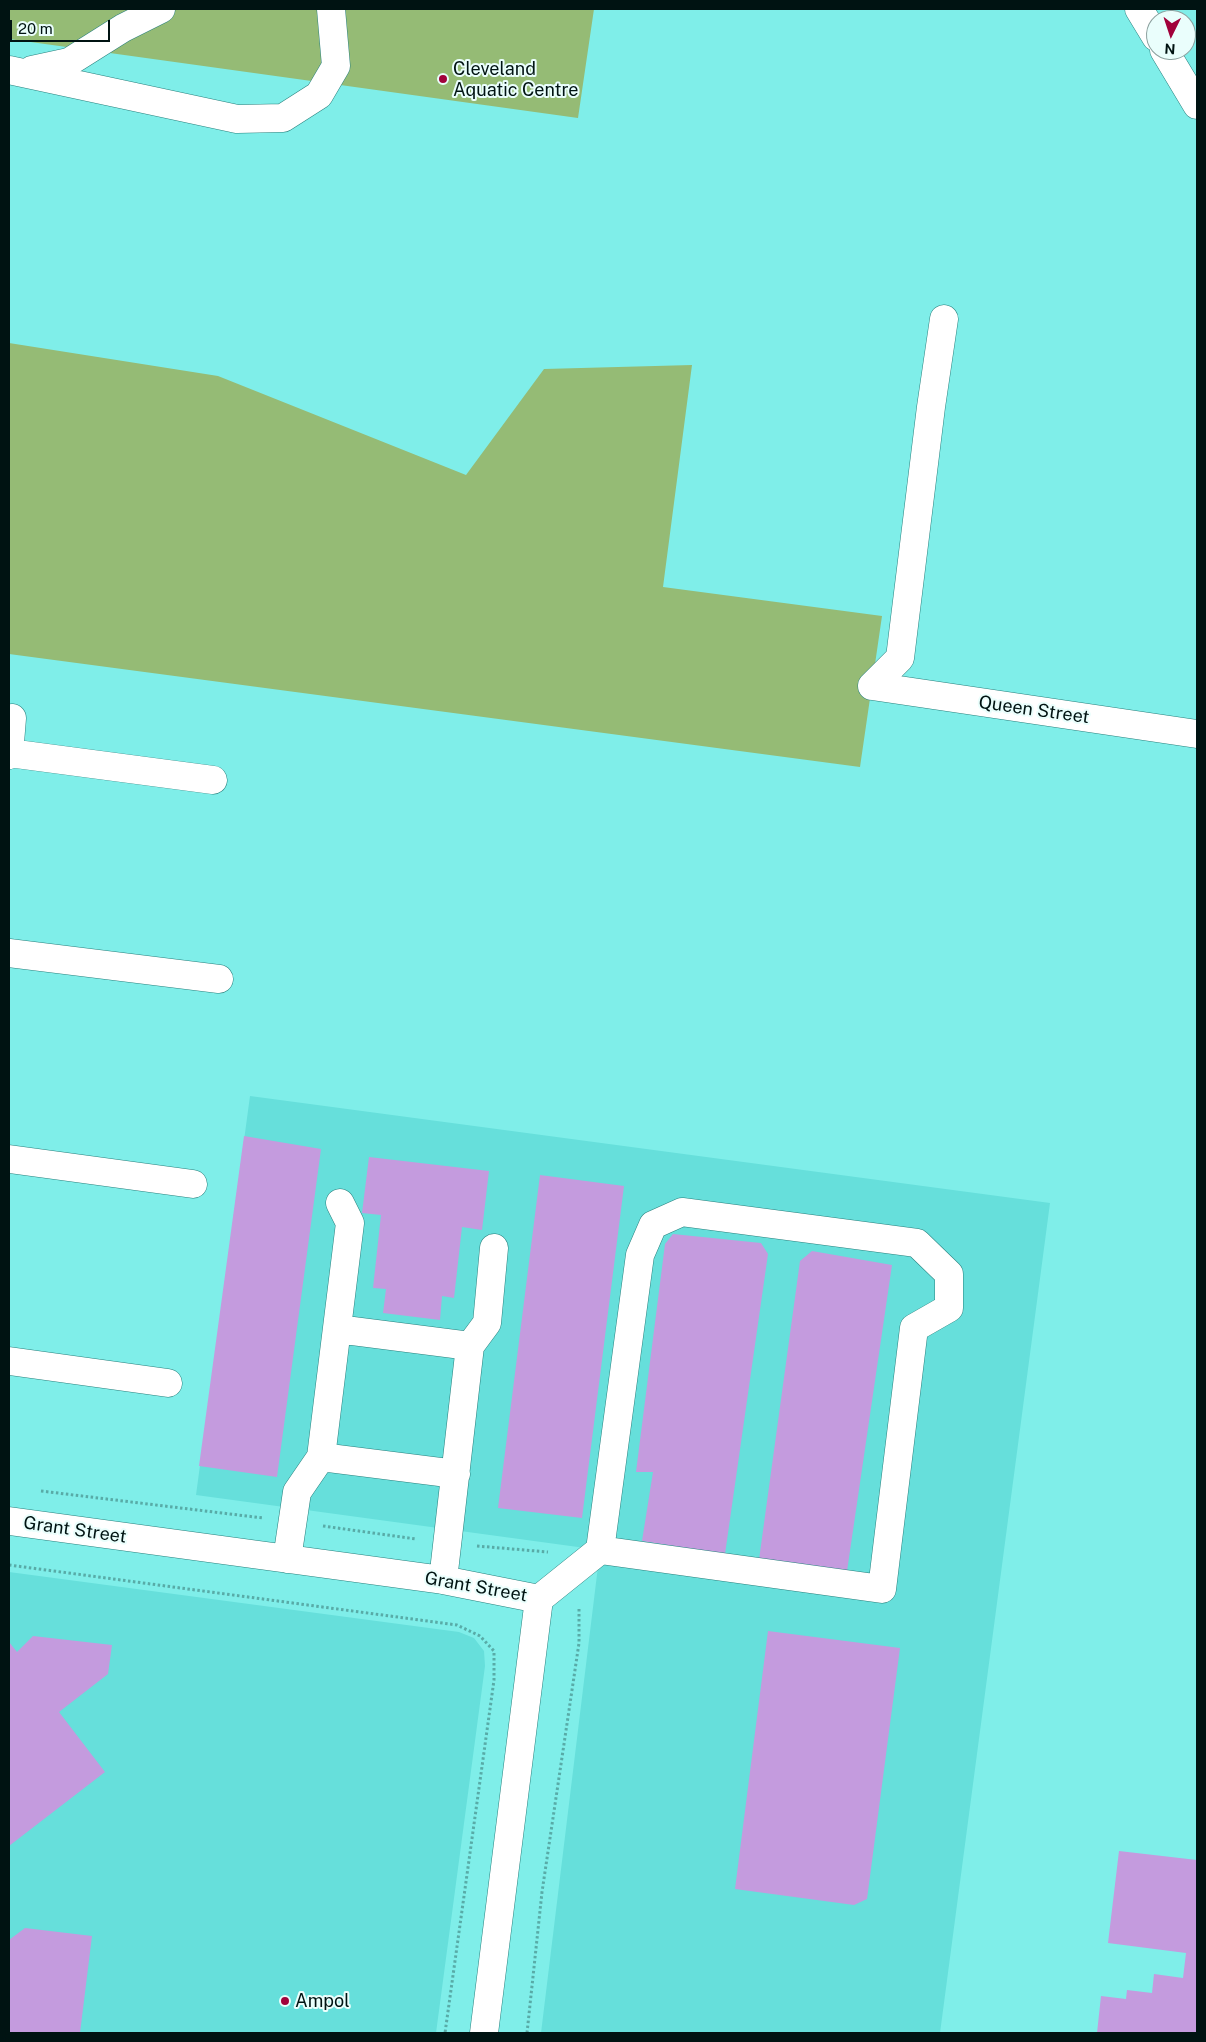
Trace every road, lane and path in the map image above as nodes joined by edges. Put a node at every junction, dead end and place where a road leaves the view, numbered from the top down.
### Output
1 (161, 9) edge
2 (331, 9) edge
3 (1139, 9) edge
4 (1146, 21) edge
5 (1170, 60) edge
6 (16, 71) edge
7 (1197, 105) edge
8 (944, 319) dead end
9 (12, 718) dead end
10 (1197, 734) edge
11 (9, 754) edge
12 (213, 780) dead end
13 (9, 953) edge
14 (219, 979) dead end
15 (9, 1159) edge
16 (193, 1184) dead end
17 (340, 1203) dead end
18 (494, 1248) dead end
19 (337, 1328) junction
20 (470, 1346) junction
21 (9, 1361) edge
22 (168, 1383) dead end
23 (321, 1457) junction
24 (456, 1474) junction
25 (38, 1491) dead end
26 (9, 1522) edge
27 (293, 1522) junction
28 (448, 1543) junction
29 (600, 1550) junction
30 (287, 1559) junction
31 (9, 1565) edge
32 (579, 1566) junction
33 (443, 1580) junction
34 (539, 1599) junction
35 (445, 2033) edge
36 (484, 2033) edge
37 (526, 2033) edge

1 - 6 street
2 - 6 street
3 - 4 street
5 - 7 street
8 - 10 street, Queen Street
9 - 11 street
11 - 12 street
13 - 14 street
15 - 16 street
17 - 19 street
18 - 20 street
19 - 20 street
19 - 23 street
20 - 24 street
21 - 22 street
23 - 24 street
23 - 27 street
24 - 28 street
25 - 27 path
26 - 30 street, Grant Street
27 - 28 path
27 - 30 street
28 - 32 path
28 - 33 street
29 - 29 street
29 - 32 street
30 - 33 street, Grant Street
31 - 35 path
32 - 34 street
32 - 37 path
33 - 34 street, Grant Street
34 - 36 street, Grant Street

